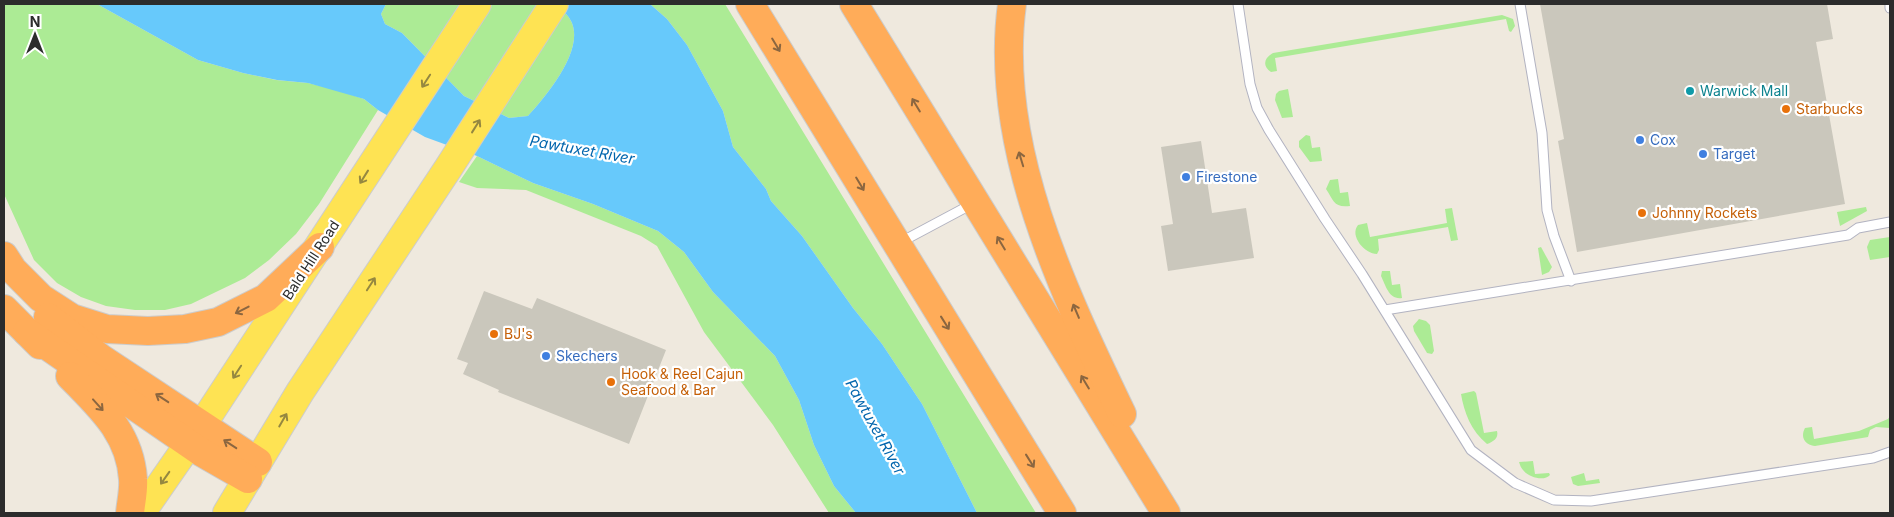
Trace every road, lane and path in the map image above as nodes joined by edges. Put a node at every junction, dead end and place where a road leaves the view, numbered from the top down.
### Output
1 (477, 4) edge
2 (554, 4) edge
3 (750, 4) edge
4 (854, 4) edge
5 (1012, 4) edge
6 (1238, 4) edge
7 (1520, 4) edge
8 (1890, 4) edge
9 (1890, 8) edge
10 (975, 202) junction
11 (1890, 222) edge
12 (897, 244) junction
13 (320, 247) junction
14 (8, 263) edge
15 (1571, 280) junction
16 (4, 309) edge
17 (1385, 310) junction
18 (27, 332) junction
19 (196, 434) junction
20 (1890, 452) edge
21 (253, 471) junction
22 (130, 513) edge
23 (141, 513) edge
24 (227, 513) edge
25 (1062, 513) edge
26 (1166, 513) edge
27 (1172, 513) edge

1 -> 13 main road, Bald Hill Road
21 -> 2 main road
3 -> 12 highway
10 -> 4 highway
27 -> 5 highway
6 - 17 lane
7 - 15 lane
8 - 9 lane
10 - 12 lane
26 -> 10 highway
11 - 15 lane
12 -> 25 highway
13 -> 14 highway
13 -> 19 main road, Bald Hill Road
19 -> 14 highway
15 - 17 lane
16 - 18 highway
17 - 20 lane
18 - 19 highway
18 -> 22 highway
19 - 21 highway
19 -> 23 main road, Bald Hill Road
21 - 24 main road

